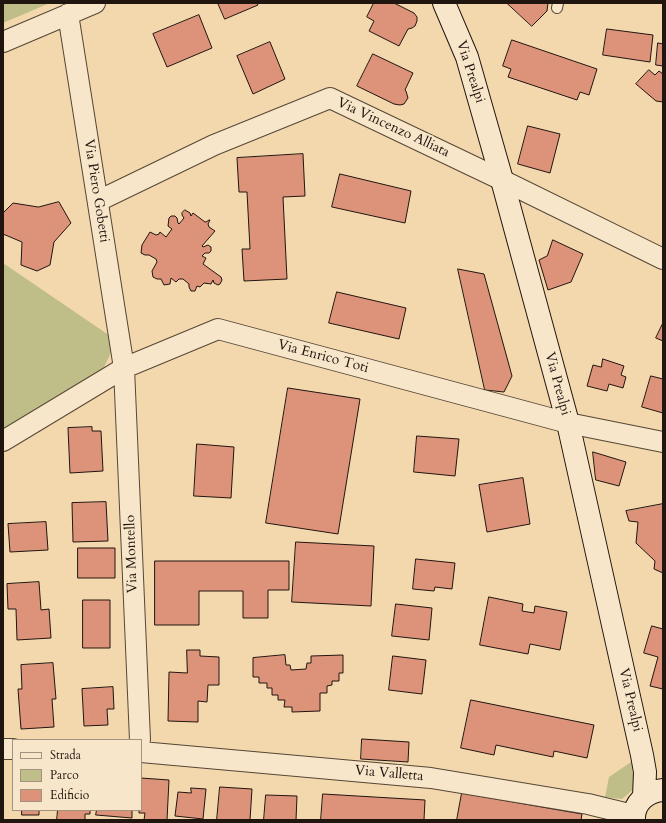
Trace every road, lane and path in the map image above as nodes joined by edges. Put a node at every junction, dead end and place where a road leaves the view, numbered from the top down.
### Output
1 (95, 3) edge
2 (444, 3) edge
3 (68, 14) junction
4 (3, 42) edge
5 (502, 180) junction
6 (98, 201) junction
7 (663, 259) edge
8 (124, 368) junction
9 (568, 423) junction
10 (3, 441) edge
11 (663, 442) edge
12 (140, 739) edge
13 (142, 752) edge
14 (647, 803) edge

1 - 3 street
2 - 5 street, Via Prealpi
3 - 4 street
3 - 6 street, Via Piero Gobetti
5 - 6 street, Via Vincenzo Alliata
5 - 7 street, Via Vincenzo Alliata
5 - 9 street, Via Prealpi
6 - 8 street, Via Piero Gobetti
8 - 9 street, Via Enrico Toti
8 - 10 street, Via Enrico Toti
8 - 12 street, Via Montello
9 - 11 street, Via Enrico Toti
9 - 14 street, Via Prealpi
13 - 14 street, Via Valletta

